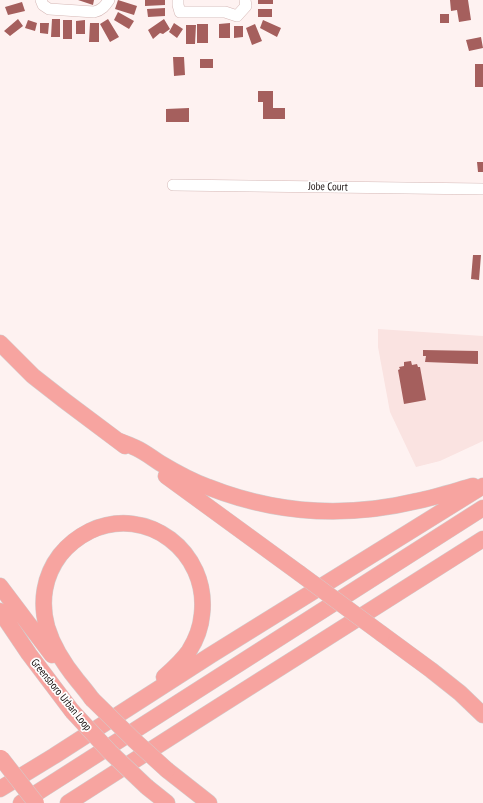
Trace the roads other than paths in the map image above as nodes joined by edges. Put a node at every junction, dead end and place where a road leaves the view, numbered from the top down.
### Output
1 (42, 0) edge
2 (109, 0) edge
3 (178, 0) edge
4 (245, 0) edge
5 (173, 185) dead end
6 (483, 189) edge
7 (0, 343) edge
8 (117, 440) junction
9 (483, 484) edge
10 (483, 508) edge
11 (483, 539) edge
12 (0, 586) edge
13 (0, 611) edge
14 (92, 699) junction
15 (136, 703) junction
16 (483, 715) edge
17 (0, 758) edge
18 (0, 789) edge
19 (21, 803) edge
20 (36, 803) edge
21 (68, 803) edge
22 (167, 803) edge
23 (209, 803) edge

1 - 2 street
3 - 4 street
5 - 6 street, Jobe Court
7 - 8 highway
8 - 9 highway
8 - 16 highway, bridge
9 - 15 highway
10 - 19 highway
11 - 21 highway
12 - 14 highway
13 - 22 highway, Greensboro Urban Loop, bridge
14 - 15 highway
14 - 23 highway, bridge
15 - 18 highway
17 - 20 highway, bridge

